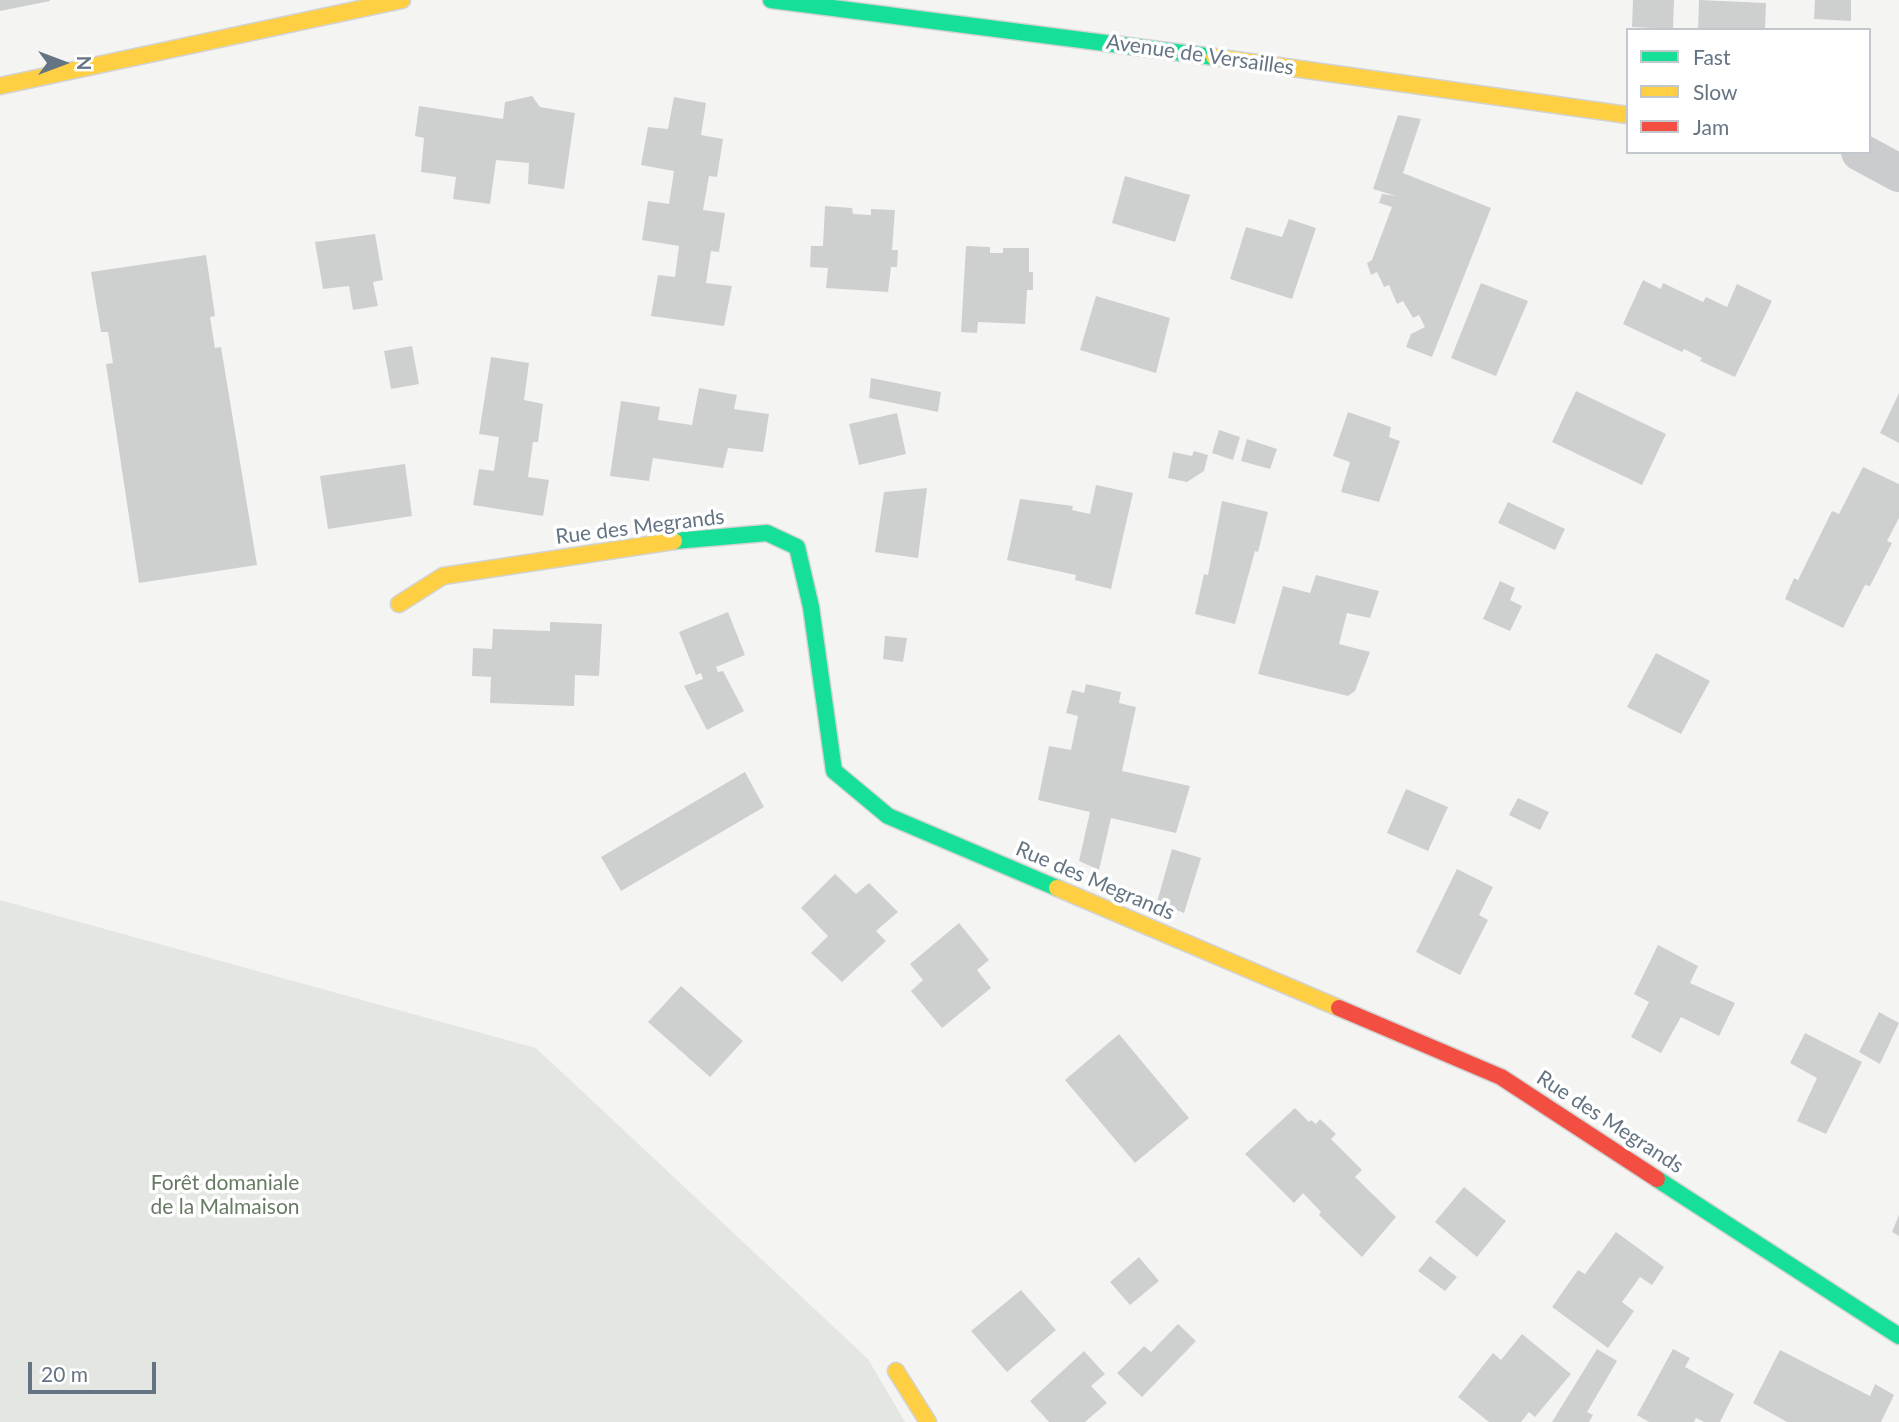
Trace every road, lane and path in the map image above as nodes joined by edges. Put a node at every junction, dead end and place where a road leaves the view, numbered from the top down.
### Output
1 (402, 0) edge
2 (771, 0) edge
3 (0, 86) edge
4 (1626, 115) edge
5 (1864, 154) edge
6 (1899, 173) edge
7 (399, 604) dead end
8 (1899, 1336) edge
9 (896, 1371) dead end
10 (928, 1422) edge

1 - 3 street
2 - 4 street, Avenue de Versailles
5 - 6 street
7 - 8 street, Rue des Megrands
9 - 10 street

